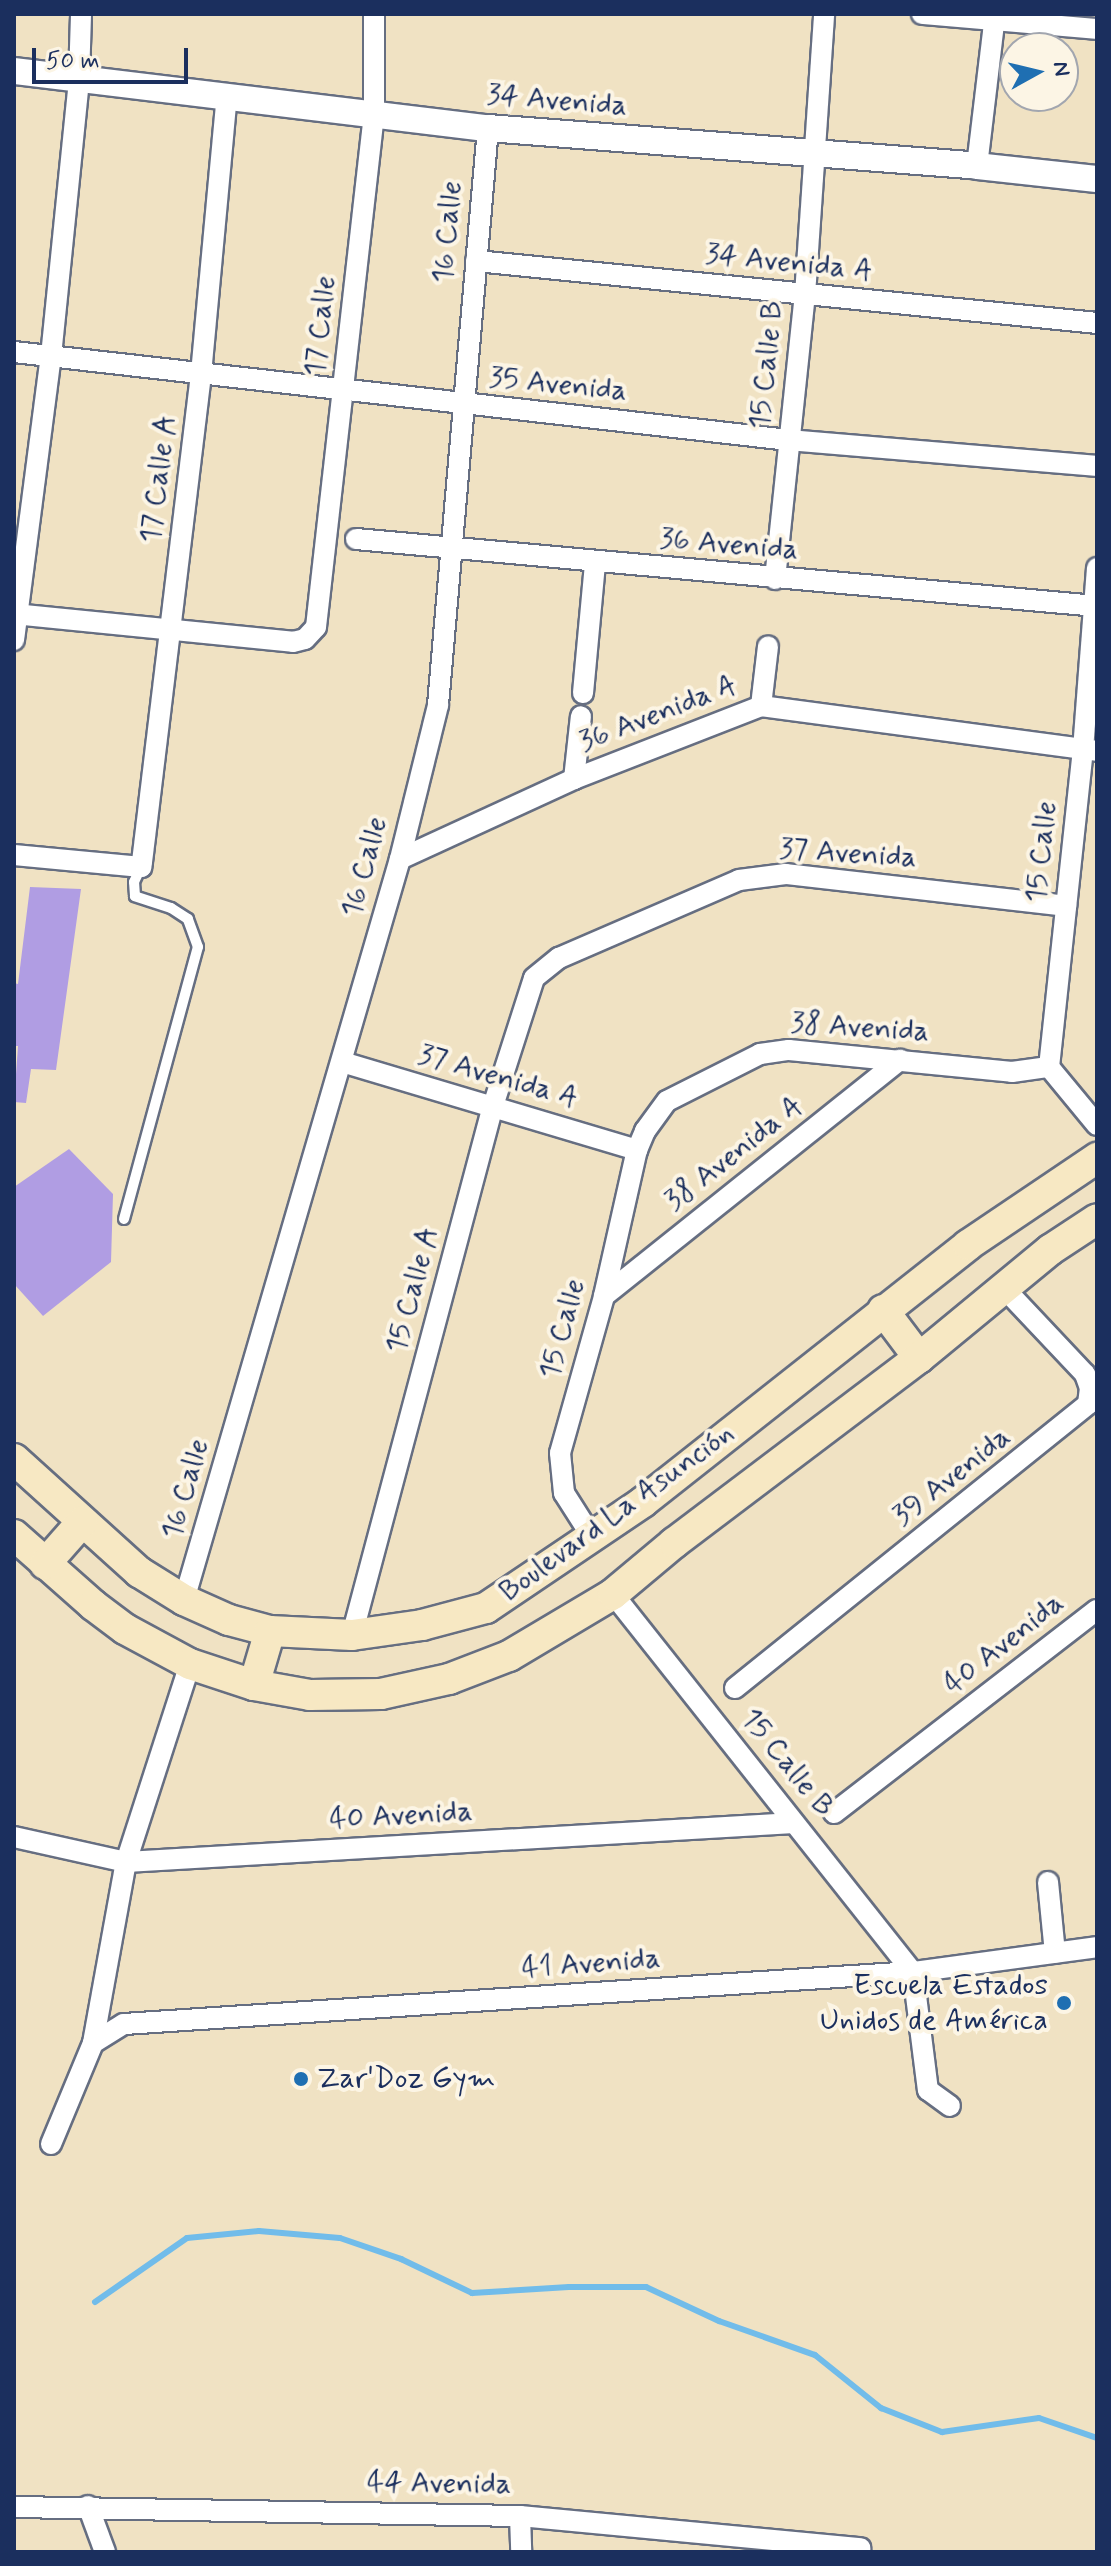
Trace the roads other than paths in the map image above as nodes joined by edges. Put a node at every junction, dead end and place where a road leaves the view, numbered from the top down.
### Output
1 (81, 14) edge
2 (374, 14) edge
3 (824, 14) edge
4 (922, 14) edge
5 (995, 17) edge
6 (1097, 29) edge
7 (14, 71) edge
8 (79, 79) junction
9 (227, 96) junction
10 (374, 114) junction
11 (488, 128) junction
12 (813, 155) junction
13 (977, 166) junction
14 (1097, 179) edge
15 (476, 261) junction
16 (805, 295) junction
17 (1097, 323) edge
18 (14, 352) edge
19 (51, 356) junction
20 (201, 374) junction
21 (345, 391) junction
22 (462, 406) junction
23 (789, 440) junction
24 (1097, 466) edge
25 (356, 539) dead end
26 (449, 549) junction
27 (595, 563) junction
28 (1097, 568) edge
29 (775, 579) junction
30 (1096, 606) edge
31 (16, 614) edge
32 (172, 630) junction
33 (14, 640) edge
34 (768, 646) dead end
35 (583, 693) dead end
36 (761, 706) junction
37 (581, 716) dead end
38 (1090, 750) edge
39 (574, 779) junction
40 (14, 855) edge
41 (400, 859) junction
42 (141, 867) junction
43 (1066, 906) junction
44 (547, 966) joint
45 (900, 1060) junction
46 (342, 1062) junction
47 (1049, 1067) junction
48 (493, 1106) junction
49 (1097, 1125) edge
50 (641, 1140) junction
51 (1097, 1158) edge
52 (1063, 1180) junction
53 (124, 1219) dead end
54 (1096, 1220) edge
55 (1004, 1288) junction
56 (604, 1296) junction
57 (883, 1310) junction
58 (919, 1358) junction
59 (14, 1459) edge
60 (643, 1502) junction
61 (82, 1522) junction
62 (14, 1535) edge
63 (592, 1537) junction
64 (674, 1543) junction
65 (45, 1564) junction
66 (613, 1594) junction
67 (184, 1600) junction
68 (1097, 1610) edge
69 (270, 1631) junction
70 (352, 1635) junction
71 (190, 1664) junction
72 (254, 1685) junction
73 (735, 1688) dead end
74 (834, 1813) dead end
75 (794, 1823) junction
76 (14, 1837) edge
77 (126, 1862) junction
78 (1048, 1882) dead end
79 (1097, 1947) edge
80 (1055, 1953) junction
81 (913, 1972) junction
82 (93, 2043) junction
83 (950, 2106) dead end
84 (51, 2144) dead end
85 (88, 2506) junction
86 (14, 2507) edge
87 (520, 2516) junction
88 (861, 2548) dead end
89 (105, 2552) edge
90 (521, 2552) edge

1 - 8 street
2 - 10 street, 17 Calle
3 - 12 street, 15 Calle B
4 - 5 street
5 - 6 street
5 - 13 street
7 - 8 street, 34 Avenida
8 - 9 street, 34 Avenida
8 - 19 street
9 - 10 street, 34 Avenida
9 - 20 street, 17 Calle A
10 - 11 street, 34 Avenida
10 - 21 street, 17 Calle
11 - 12 street, 34 Avenida
11 - 15 street, 16 Calle
12 - 13 street, 34 Avenida
12 - 16 street, 15 Calle B
13 - 14 street, 34 Avenida
15 - 16 street, 34 Avenida A
15 - 22 street, 16 Calle
16 - 17 street, 34 Avenida A
16 - 23 street, 15 Calle B
18 - 19 street, 35 Avenida
19 - 20 street, 35 Avenida
19 - 31 street
20 - 21 street, 35 Avenida
20 - 32 street, 17 Calle A
21 - 22 street, 35 Avenida
21 - 32 street, 17 Calle
22 - 23 street, 35 Avenida
22 - 26 street, 16 Calle
23 - 24 street, 35 Avenida
23 - 29 street, 15 Calle B
25 - 26 street, 36 Avenida
26 - 27 street, 36 Avenida
26 - 41 street, 16 Calle
27 - 29 street, 36 Avenida
27 - 35 street
28 - 30 street, 15 Calle
29 - 30 street, 36 Avenida
30 - 38 street, 15 Calle
31 - 32 street
31 - 33 street
32 - 42 street, 17 Calle A
34 - 36 street
36 - 38 street, 36 Avenida A
36 - 39 street, 36 Avenida A
37 - 39 street
38 - 43 street, 15 Calle
39 - 41 street, 36 Avenida A
40 - 42 street
41 - 46 street, 16 Calle
42 - 53 lane
43 - 44 street, 37 Avenida
43 - 47 street, 15 Calle
44 - 48 street, 15 Calle A
45 - 47 street, 38 Avenida
45 - 50 street, 38 Avenida
45 - 56 street, 38 Avenida A
46 - 48 street, 37 Avenida A
46 - 67 street, 16 Calle
47 - 49 street
48 - 50 street, 37 Avenida A
48 - 70 street, 15 Calle A
50 - 56 street, 15 Calle
51 - 52 main road, Boulevard La Asunción
52 - 54 main road
52 - 57 main road, Boulevard La Asunción
54 - 55 main road, Boulevard La Asunción
55 - 58 main road, Boulevard La Asunción
55 - 73 street, 39 Avenida
56 - 63 street, 15 Calle
57 - 58 main road
57 - 60 main road, Boulevard La Asunción
58 - 64 main road, Boulevard La Asunción
59 - 61 main road, Boulevard La Asunción
60 - 63 main road, Boulevard La Asunción
60 - 64 main road
61 - 65 main road
61 - 67 main road, Boulevard La Asunción
62 - 65 main road, Boulevard La Asunción
63 - 70 main road, Boulevard La Asunción
64 - 66 main road, Boulevard La Asunción
65 - 71 main road, Boulevard La Asunción
66 - 72 main road, Boulevard La Asunción
66 - 75 street, 15 Calle B
67 - 69 main road, Boulevard La Asunción
68 - 74 street, 40 Avenida
69 - 70 main road, Boulevard La Asunción
69 - 72 main road
71 - 72 main road, Boulevard La Asunción
71 - 77 street
75 - 77 street, 40 Avenida
75 - 81 street, 15 Calle B
76 - 77 street, 40 Avenida
77 - 82 street
78 - 80 street
79 - 80 street, 41 Avenida
80 - 81 street, 41 Avenida
81 - 82 street, 41 Avenida
81 - 83 street
82 - 84 street
85 - 86 street, 44 Avenida
85 - 87 street, 44 Avenida
85 - 89 street
87 - 88 street, 44 Avenida
87 - 90 street

